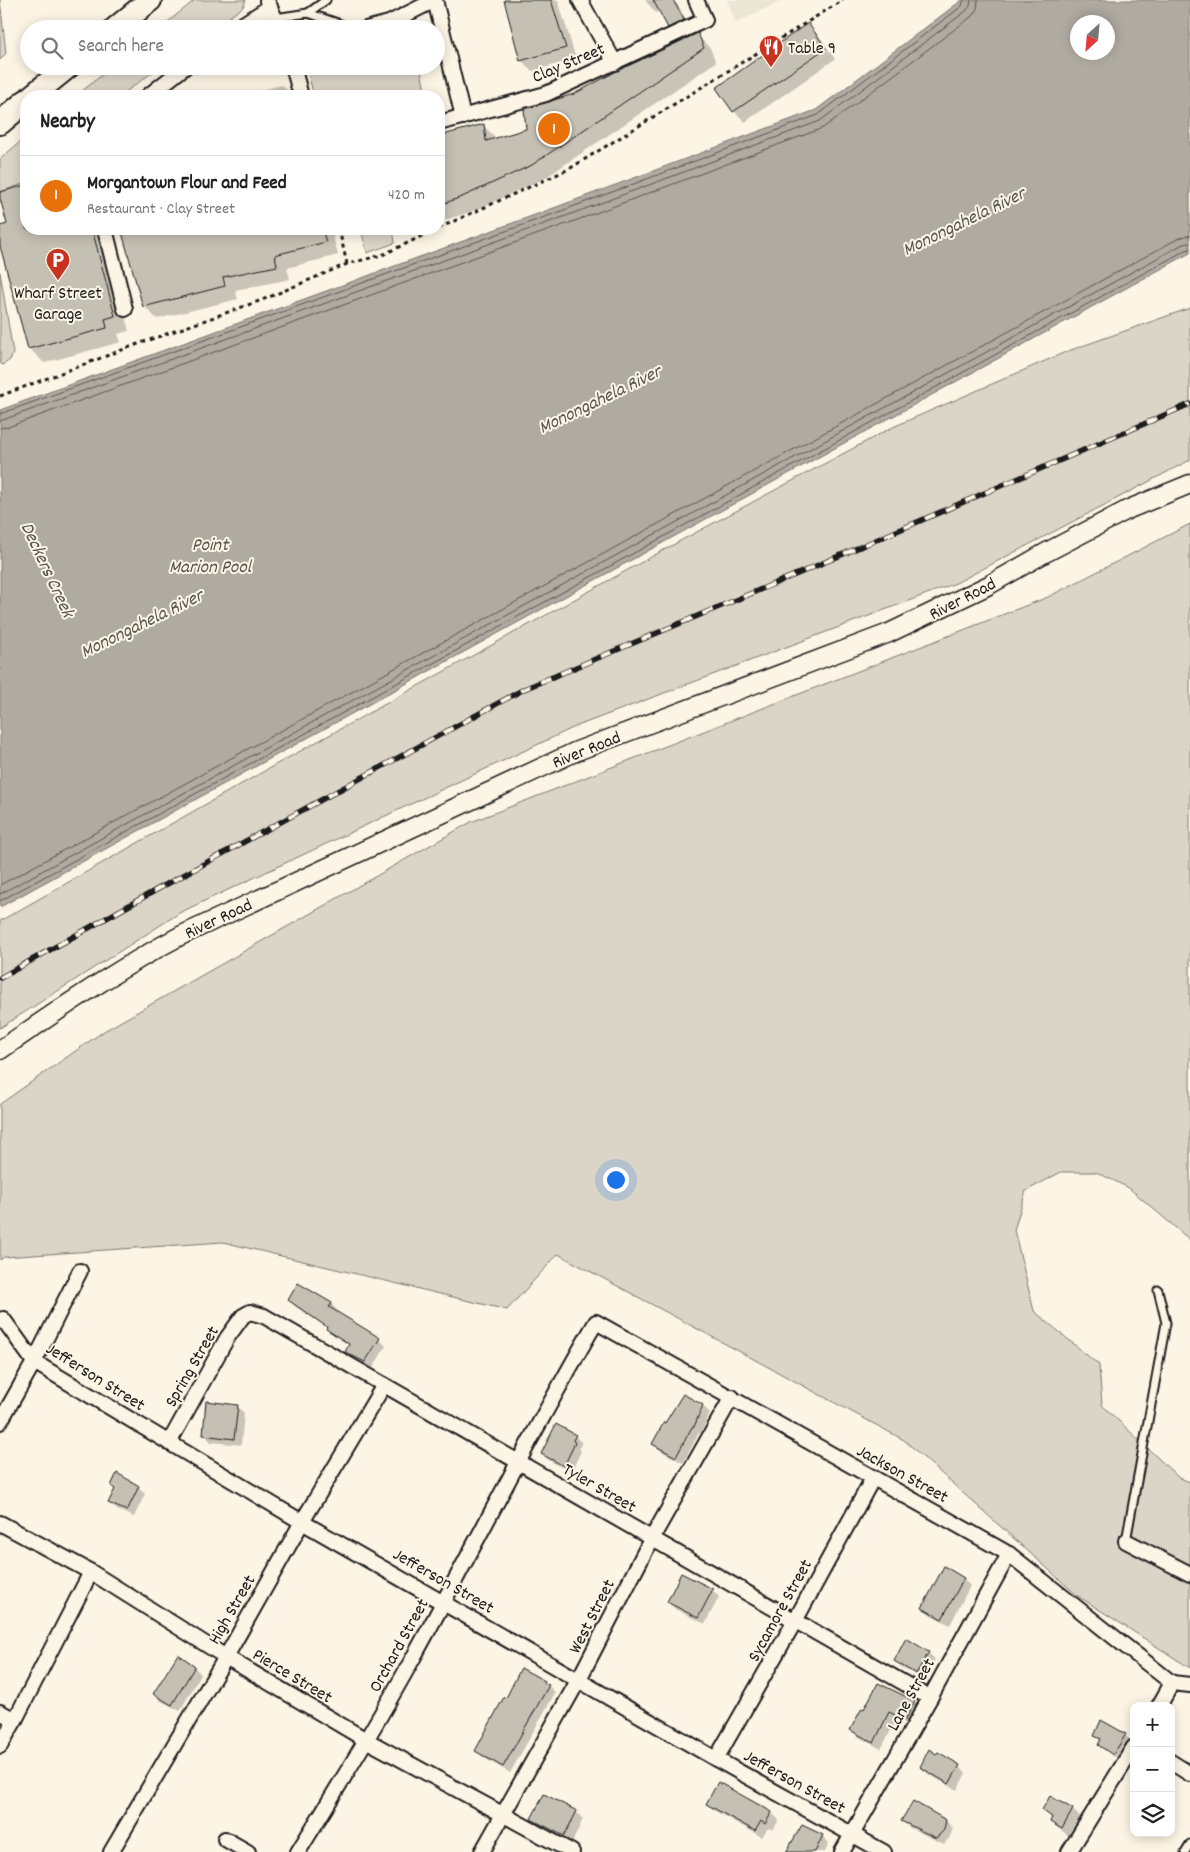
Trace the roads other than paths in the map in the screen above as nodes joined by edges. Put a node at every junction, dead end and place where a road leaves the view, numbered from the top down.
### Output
1 (150, 0) edge
2 (326, 0) edge
3 (435, 0) edge
4 (580, 0) edge
5 (696, 0) edge
6 (308, 13) junction
7 (273, 14) edge
8 (125, 20) edge
9 (258, 20) edge
10 (329, 20) edge
11 (395, 20) edge
12 (440, 20) edge
13 (445, 42) edge
14 (615, 63) junction
15 (58, 75) edge
16 (175, 75) edge
17 (295, 75) edge
18 (40, 90) edge
19 (156, 90) edge
20 (299, 90) edge
21 (20, 107) edge
22 (463, 117) junction
23 (445, 122) edge
24 (0, 123) edge
25 (106, 235) edge
26 (125, 309) dead end
27 (1190, 484) edge
28 (0, 1050) edge
29 (80, 1270) dead end
30 (1158, 1290) dead end
31 (250, 1312) joint
32 (3, 1319) dead end
33 (596, 1322) joint
34 (34, 1362) junction
35 (384, 1385) junction
36 (732, 1398) junction
37 (0, 1422) edge
38 (169, 1443) junction
39 (518, 1461) junction
40 (873, 1478) junction
41 (302, 1522) junction
42 (0, 1523) edge
43 (652, 1538) junction
44 (1126, 1541) joint
45 (1008, 1554) junction
46 (91, 1572) junction
47 (1190, 1574) edge
48 (444, 1601) junction
49 (795, 1621) junction
50 (226, 1657) junction
51 (579, 1679) junction
52 (1172, 1683) junction
53 (1190, 1684) edge
54 (930, 1698) junction
55 (1161, 1702) edge
56 (0, 1712) edge
57 (15, 1720) junction
58 (366, 1740) junction
59 (0, 1746) edge
60 (1130, 1753) edge
61 (716, 1759) junction
62 (1175, 1765) edge
63 (1190, 1774) edge
64 (504, 1815) junction
65 (853, 1833) junction
66 (225, 1839) dead end
67 (1190, 1844) edge
68 (111, 1852) edge
69 (248, 1852) edge
70 (298, 1852) edge
71 (482, 1852) edge
72 (572, 1852) edge
73 (842, 1852) edge
74 (884, 1852) edge
75 (1069, 1852) edge
76 (1185, 1852) edge

1 - 8 main road
2 - 6 lane
3 - 11 street
3 - 12 street
4 - 14 street
5 - 14 street, Clay Street
6 - 7 lane
6 - 10 lane
7 - 9 street
13 - 22 street
14 - 22 street, Clay Street
15 - 18 main road
16 - 19 street
17 - 20 street
21 - 24 main road
22 - 23 street, Clay Street
25 - 26 street
27 - 28 street, River Road
29 - 34 street
30 - 44 lane
31 - 35 street, Tyler Street
31 - 38 street, Spring Street
32 - 34 street, Jefferson Street
33 - 36 street, Jackson Street
33 - 39 street, Orchard Street
34 - 37 street
34 - 38 street, Jefferson Street
35 - 39 street, Tyler Street
35 - 41 street, High Street
36 - 40 street, Jackson Street
36 - 43 street, West Street
38 - 41 street, Jefferson Street
39 - 43 street, Tyler Street
39 - 48 street, Orchard Street
40 - 45 street, Jackson Street
40 - 49 street, Sycamore Street
41 - 48 street, Jefferson Street
41 - 50 street, High Street
42 - 46 street, Pierce Street
43 - 49 street, Tyler Street
43 - 51 street, West Street
44 - 47 street
45 - 52 street, Jackson Street
45 - 54 street, Lane Street
46 - 50 street, Pierce Street
46 - 57 street
48 - 51 street, Jefferson Street
48 - 58 street, Orchard Street
49 - 54 street, Tyler Street
49 - 61 street, Sycamore Street
50 - 58 street, Pierce Street
50 - 68 street, High Street
51 - 61 street, Jefferson Street
51 - 64 street, West Street
52 - 53 street
52 - 55 street
54 - 65 street, Lane Street
56 - 57 street
57 - 59 street
58 - 64 street, Pierce Street
58 - 70 street, Orchard Street
60 - 75 street
61 - 65 street, Jefferson Street
62 - 63 street
64 - 71 street, West Street
64 - 72 street, Pierce Street
65 - 73 street, Lane Street
65 - 74 street, Jefferson Street
66 - 69 street
67 - 76 lane

